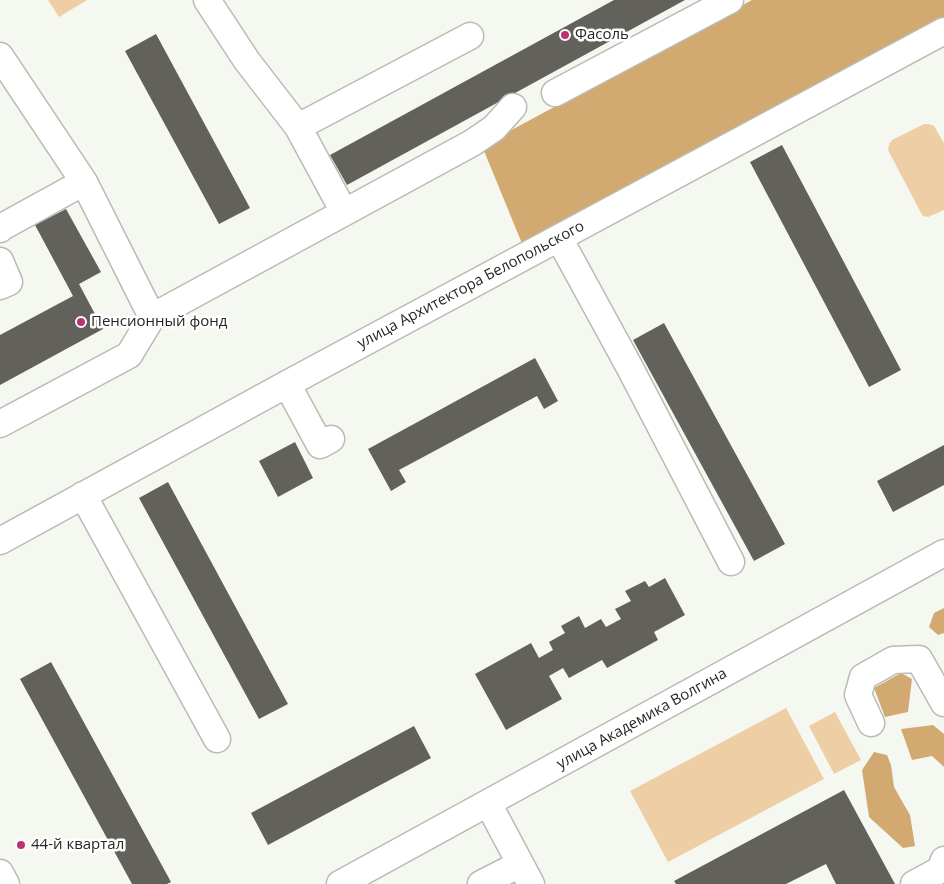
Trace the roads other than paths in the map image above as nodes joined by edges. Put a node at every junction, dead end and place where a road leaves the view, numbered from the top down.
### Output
1 (207, 0) edge
2 (730, 0) edge
3 (944, 31) edge
4 (470, 36) dead end
5 (0, 56) edge
6 (555, 93) dead end
7 (513, 107) dead end
8 (298, 127) junction
9 (84, 182) junction
10 (344, 212) junction
11 (0, 229) edge
12 (559, 238) junction
13 (0, 261) edge
14 (0, 286) edge
15 (152, 317) junction
16 (287, 384) junction
17 (0, 424) edge
18 (331, 439) dead end
19 (83, 496) junction
20 (0, 541) edge
21 (944, 553) edge
22 (731, 562) dead end
23 (944, 703) edge
24 (871, 723) dead end
25 (216, 739) dead end
26 (488, 803) junction
27 (944, 860) edge
28 (0, 873) edge
29 (526, 874) edge
30 (6, 884) edge
31 (340, 884) edge
32 (481, 884) edge
33 (914, 884) edge

1 - 8 street
2 - 6 street
3 - 12 street, улица Архитектора Белопольского
4 - 8 street
5 - 9 street
7 - 10 street
8 - 10 street
9 - 11 street
9 - 15 street
10 - 15 street
12 - 16 street, улица Архитектора Белопольского
12 - 22 street
13 - 14 street
15 - 17 street
16 - 18 street
16 - 19 street, улица Архитектора Белопольского
19 - 20 street, улица Архитектора Белопольского
19 - 25 street
21 - 26 street, улица Академика Волгина
23 - 24 street
26 - 29 street
26 - 31 street, улица Академика Волгина
27 - 33 street
28 - 30 street
29 - 32 street

